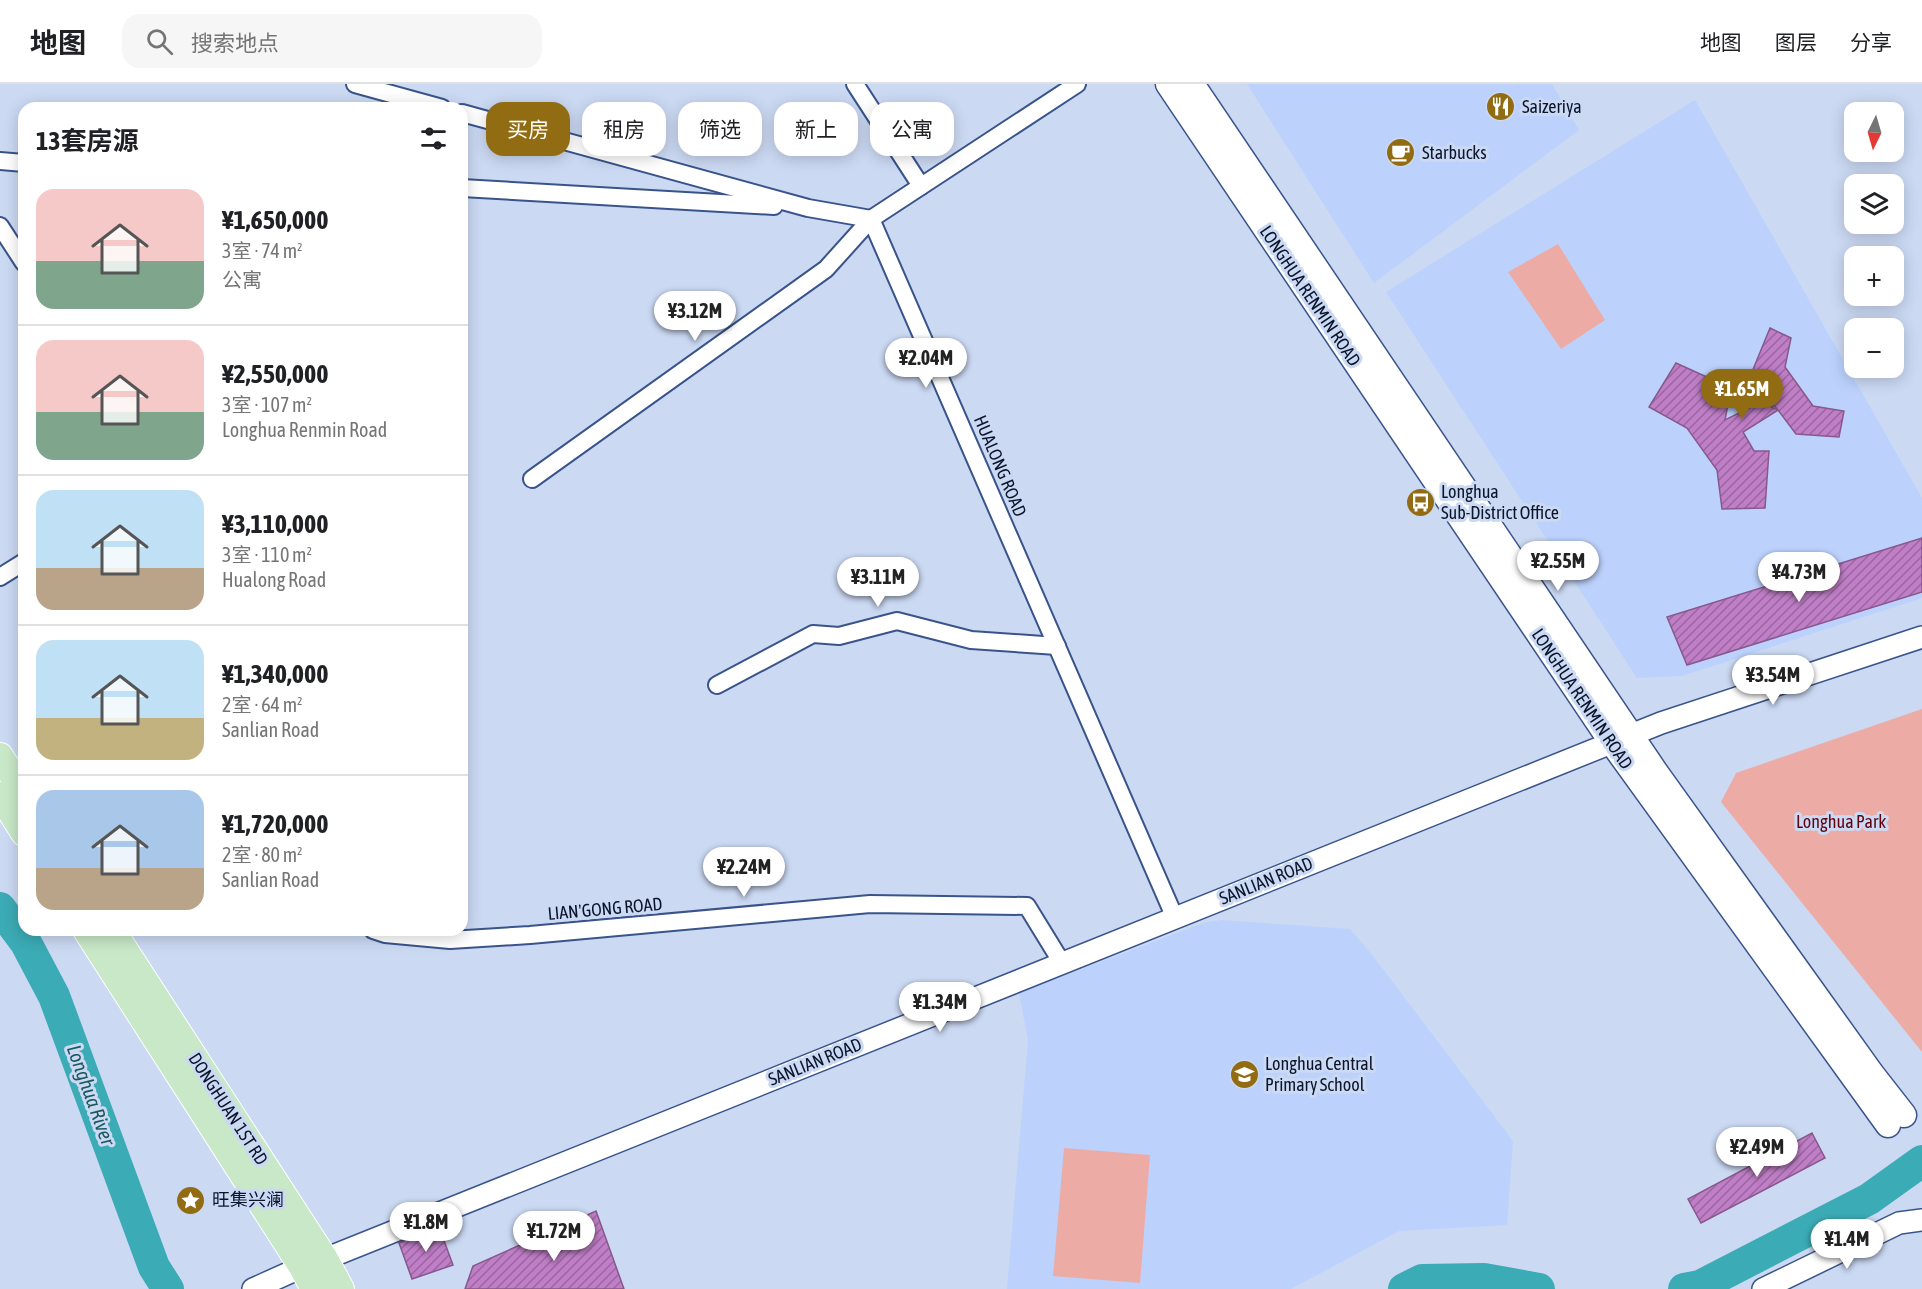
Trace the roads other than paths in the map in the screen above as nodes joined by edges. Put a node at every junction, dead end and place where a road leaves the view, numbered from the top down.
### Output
1 (355, 84) edge
2 (855, 84) edge
3 (1077, 84) edge
4 (1168, 84) edge
5 (1192, 84) edge
6 (420, 102) edge
7 (468, 115) edge
8 (0, 161) edge
9 (18, 162) edge
10 (921, 186) junction
11 (468, 188) edge
12 (808, 208) junction
13 (871, 219) junction
14 (0, 226) edge
15 (18, 254) edge
16 (532, 479) dead end
17 (18, 566) edge
18 (0, 577) edge
19 (1922, 637) edge
20 (1057, 646) junction
21 (717, 685) dead end
22 (1621, 739) junction
23 (0, 756) edge
24 (18, 784) edge
25 (0, 795) edge
26 (18, 823) edge
27 (1175, 918) junction
28 (90, 936) edge
29 (116, 936) edge
30 (407, 936) edge
31 (1062, 963) junction
32 (1896, 1120) dead end
33 (1922, 1220) edge
34 (314, 1263) junction
35 (254, 1289) edge
36 (314, 1289) edge
37 (341, 1289) edge
38 (1763, 1289) edge

1 - 6 street
2 - 10 street
3 - 10 street
4 - 22 main road, LONGHUA RENMIN ROAD
5 - 22 main road, LONGHUA RENMIN ROAD
7 - 12 street
8 - 9 street
10 - 13 street
11 - 12 street
12 - 13 street
13 - 16 street
13 - 20 street, HUALONG ROAD
14 - 15 street
17 - 18 street
19 - 22 street, SANLIAN ROAD
20 - 21 street
20 - 27 street, HUALONG ROAD
22 - 27 street, SANLIAN ROAD
22 - 32 main road, LONGHUA RENMIN ROAD
23 - 24 main road
25 - 26 main road
27 - 31 street, SANLIAN ROAD
28 - 34 main road, DONGHUAN 1ST RD
29 - 34 main road, DONGHUAN 1ST RD
30 - 31 street, LIAN'GONG ROAD
31 - 34 street, SANLIAN ROAD
33 - 38 street
34 - 35 street, SANLIAN ROAD
34 - 36 main road, DONGHUAN 1ST RD
34 - 37 main road, DONGHUAN 1ST RD

